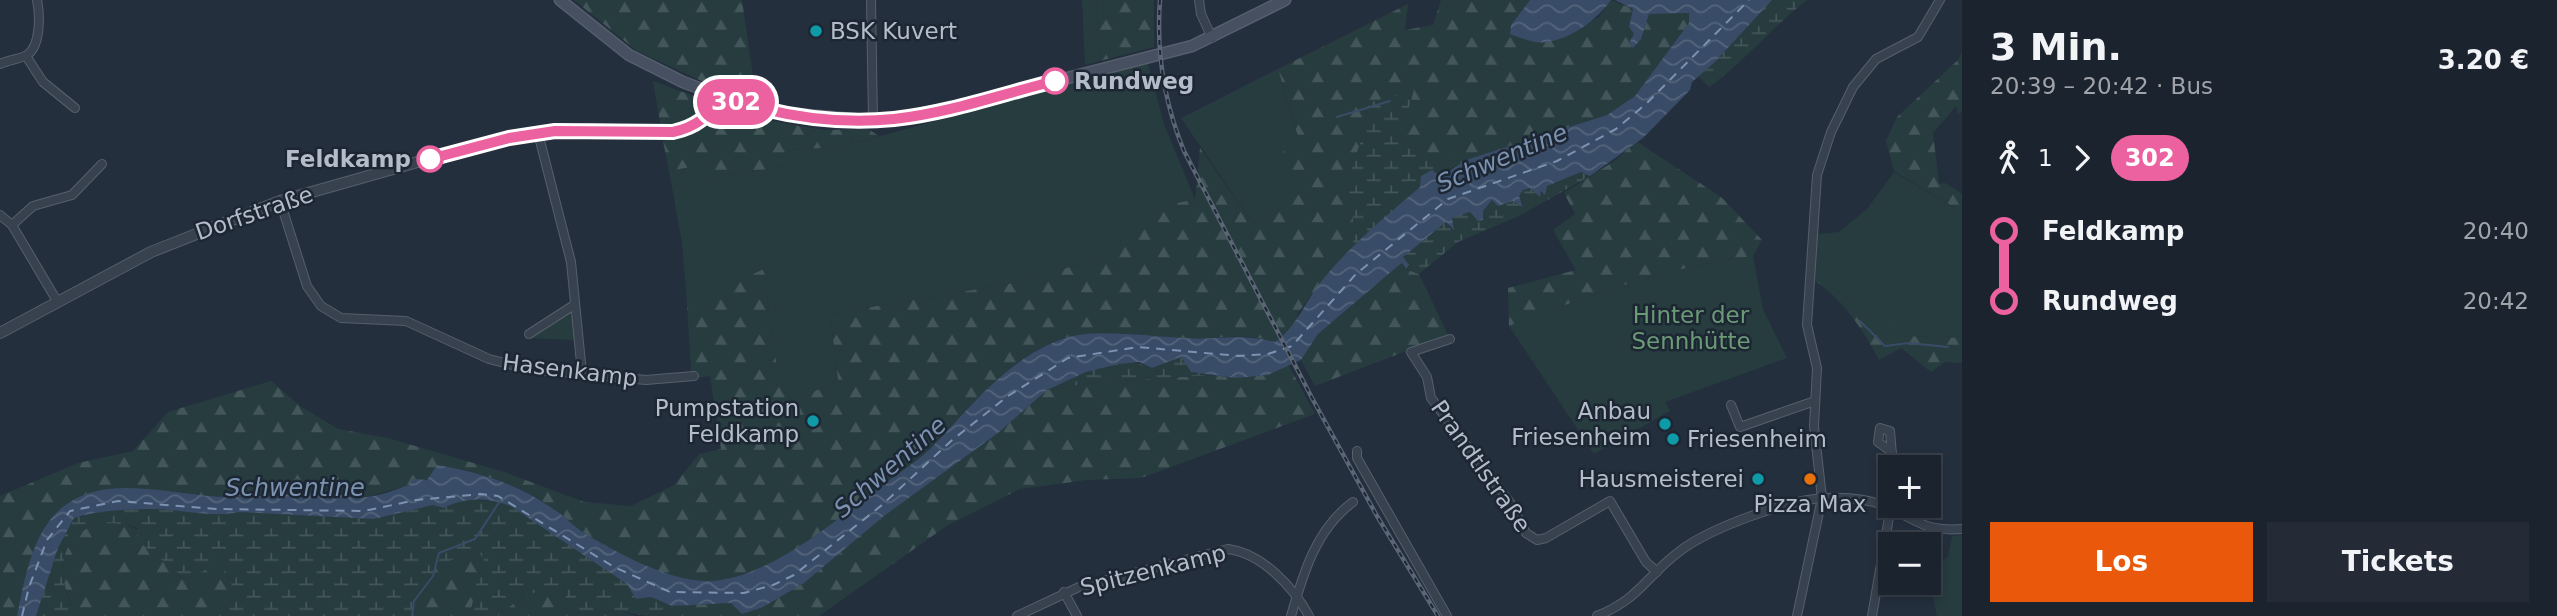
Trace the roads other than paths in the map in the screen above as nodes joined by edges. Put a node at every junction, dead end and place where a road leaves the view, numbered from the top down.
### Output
1 (37, 0) edge
2 (560, 0) edge
3 (871, 0) edge
4 (1199, 0) edge
5 (1285, 0) edge
6 (1940, 0) edge
7 (1212, 38) junction
8 (26, 56) junction
9 (0, 64) edge
10 (719, 96) junction
11 (75, 108) dead end
12 (873, 120) junction
13 (538, 133) junction
14 (102, 164) dead end
15 (280, 201) junction
16 (0, 215) edge
17 (12, 225) junction
18 (57, 301) junction
19 (574, 305) junction
20 (0, 333) edge
21 (529, 334) dead end
22 (1450, 339) dead end
23 (582, 373) junction
24 (694, 376) dead end
25 (1815, 401) junction
26 (1731, 405) dead end
27 (1357, 451) dead end
28 (1892, 452) dead end
29 (1892, 455) edge
30 (1822, 498) junction
31 (1353, 502) dead end
32 (1878, 504) edge
33 (1889, 518) edge
34 (1910, 518) edge
35 (1962, 528) edge
36 (1657, 572) junction
37 (1064, 592) junction
38 (1297, 594) junction
39 (1017, 616) edge
40 (1077, 616) edge
41 (1291, 616) edge
42 (1309, 616) edge
43 (1447, 616) edge
44 (1597, 616) edge
45 (1797, 616) edge
46 (1872, 616) edge

1 - 8 street
2 - 10 main road
3 - 12 street
4 - 7 street
5 - 7 main road
6 - 25 street
7 - 12 main road
8 - 9 street
8 - 11 street
10 - 12 main road
10 - 13 street, Dorfstraße
13 - 15 street, Dorfstraße
13 - 19 street
14 - 17 street
15 - 18 street, Dorfstraße
15 - 23 street, Hasenkamp
16 - 17 street
17 - 18 street
18 - 20 street, Dorfstraße
19 - 21 street
19 - 23 street
22 - 36 street, Prandtlstraße
23 - 24 street, Hasenkamp
25 - 26 street
25 - 30 street
27 - 43 street
28 - 29 street
30 - 32 street
30 - 36 street
30 - 45 street
31 - 38 street
33 - 46 street
34 - 35 street
36 - 44 street
37 - 38 street, Spitzenkamp
37 - 39 street, Spitzenkamp
37 - 40 street
38 - 41 street
38 - 42 street, Spitzenkamp

